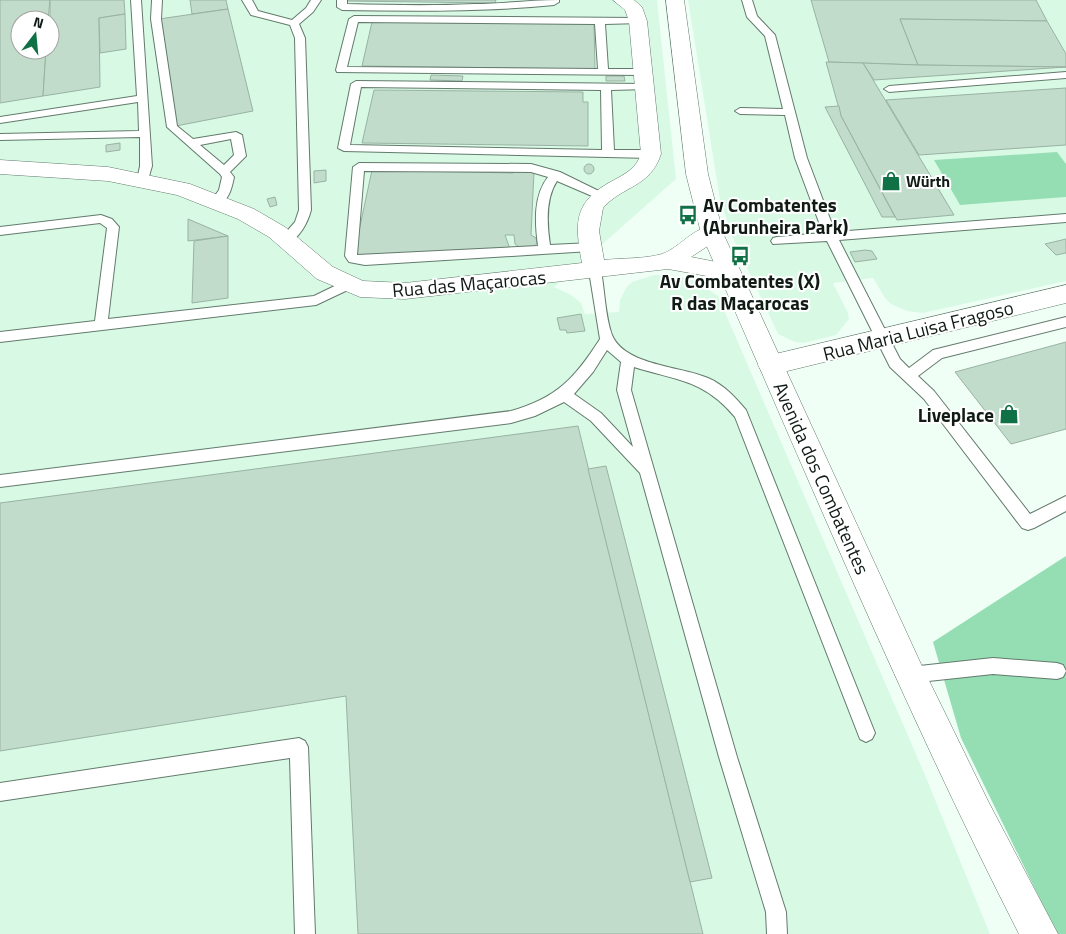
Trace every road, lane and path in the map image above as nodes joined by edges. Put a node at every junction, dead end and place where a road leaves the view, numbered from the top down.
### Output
1 (136, 0) edge
2 (157, 0) edge
3 (247, 0) edge
4 (316, 0) edge
5 (342, 0) edge
6 (554, 0) edge
7 (622, 0) edge
8 (675, 0) edge
9 (747, 0) edge
10 (600, 21) junction
11 (638, 21) junction
12 (294, 23) junction
13 (603, 72) junction
14 (1066, 75) edge
15 (643, 79) junction
16 (606, 86) junction
17 (889, 89) dead end
18 (142, 98) junction
19 (740, 111) dead end
20 (791, 112) junction
21 (0, 120) edge
22 (145, 134) junction
23 (0, 137) edge
24 (191, 143) junction
25 (608, 153) junction
26 (651, 154) junction
27 (0, 167) edge
28 (224, 171) junction
29 (556, 175) junction
30 (142, 180) junction
31 (603, 196) junction
32 (217, 201) junction
33 (1066, 218) edge
34 (0, 231) edge
35 (712, 233) junction
36 (831, 237) junction
37 (286, 239) junction
38 (777, 242) dead end
39 (591, 247) junction
40 (544, 250) junction
41 (668, 261) junction
42 (595, 271) junction
43 (729, 272) junction
44 (350, 284) junction
45 (1066, 294) edge
46 (1066, 322) edge
47 (101, 325) junction
48 (0, 337) edge
49 (882, 338) junction
50 (607, 339) junction
51 (628, 359) junction
52 (771, 365) junction
53 (908, 376) junction
54 (564, 395) junction
55 (648, 475) junction
56 (0, 481) edge
57 (1066, 503) edge
58 (1057, 671) dead end
59 (910, 675) junction
60 (866, 734) dead end
61 (0, 792) edge
62 (305, 934) edge
63 (777, 934) edge
64 (1039, 934) edge

1 - 18 lane
2 - 24 lane
3 - 12 lane
4 - 12 lane
5 - 6 lane
7 - 11 street
8 - 35 street, Avenida dos Combatentes
9 - 20 lane
10 - 11 lane
10 - 13 lane
10 - 13 lane
11 - 15 street
12 - 37 lane
13 - 15 lane
14 - 17 lane
15 - 16 lane
15 - 26 street
16 - 25 lane
16 - 25 lane
18 - 21 lane
18 - 22 lane
19 - 20 lane
20 - 36 lane
22 - 23 lane
22 - 30 lane
24 - 28 lane
24 - 28 lane
25 - 26 lane
26 - 31 street
27 - 30 street, Rua das Maçarocas
28 - 32 lane
29 - 31 lane
29 - 40 lane
29 - 40 lane
30 - 32 street, Rua das Maçarocas
31 - 39 street
32 - 37 street, Rua das Maçarocas
33 - 36 lane
34 - 47 lane
35 - 41 street, Rua das Maçarocas
35 - 43 street, Avenida dos Combatentes
36 - 38 lane
36 - 49 lane
37 - 44 street, Rua das Maçarocas
39 - 40 lane
39 - 42 street
41 - 42 street, Rua das Maçarocas
41 - 43 street, Rua das Maçarocas
42 - 44 street, Rua das Maçarocas
42 - 50 lane
43 - 52 street, Avenida dos Combatentes
44 - 47 lane
45 - 49 street, Rua Maria Luisa Fragoso
46 - 53 lane
47 - 48 lane
49 - 52 street, Rua Maria Luisa Fragoso
49 - 53 lane
50 - 51 lane
50 - 54 lane
51 - 55 lane
51 - 60 lane
52 - 59 street, Avenida dos Combatentes
53 - 57 lane
54 - 55 lane
54 - 56 lane
55 - 63 lane
58 - 59 lane
59 - 64 street, Avenida dos Combatentes
61 - 62 lane

